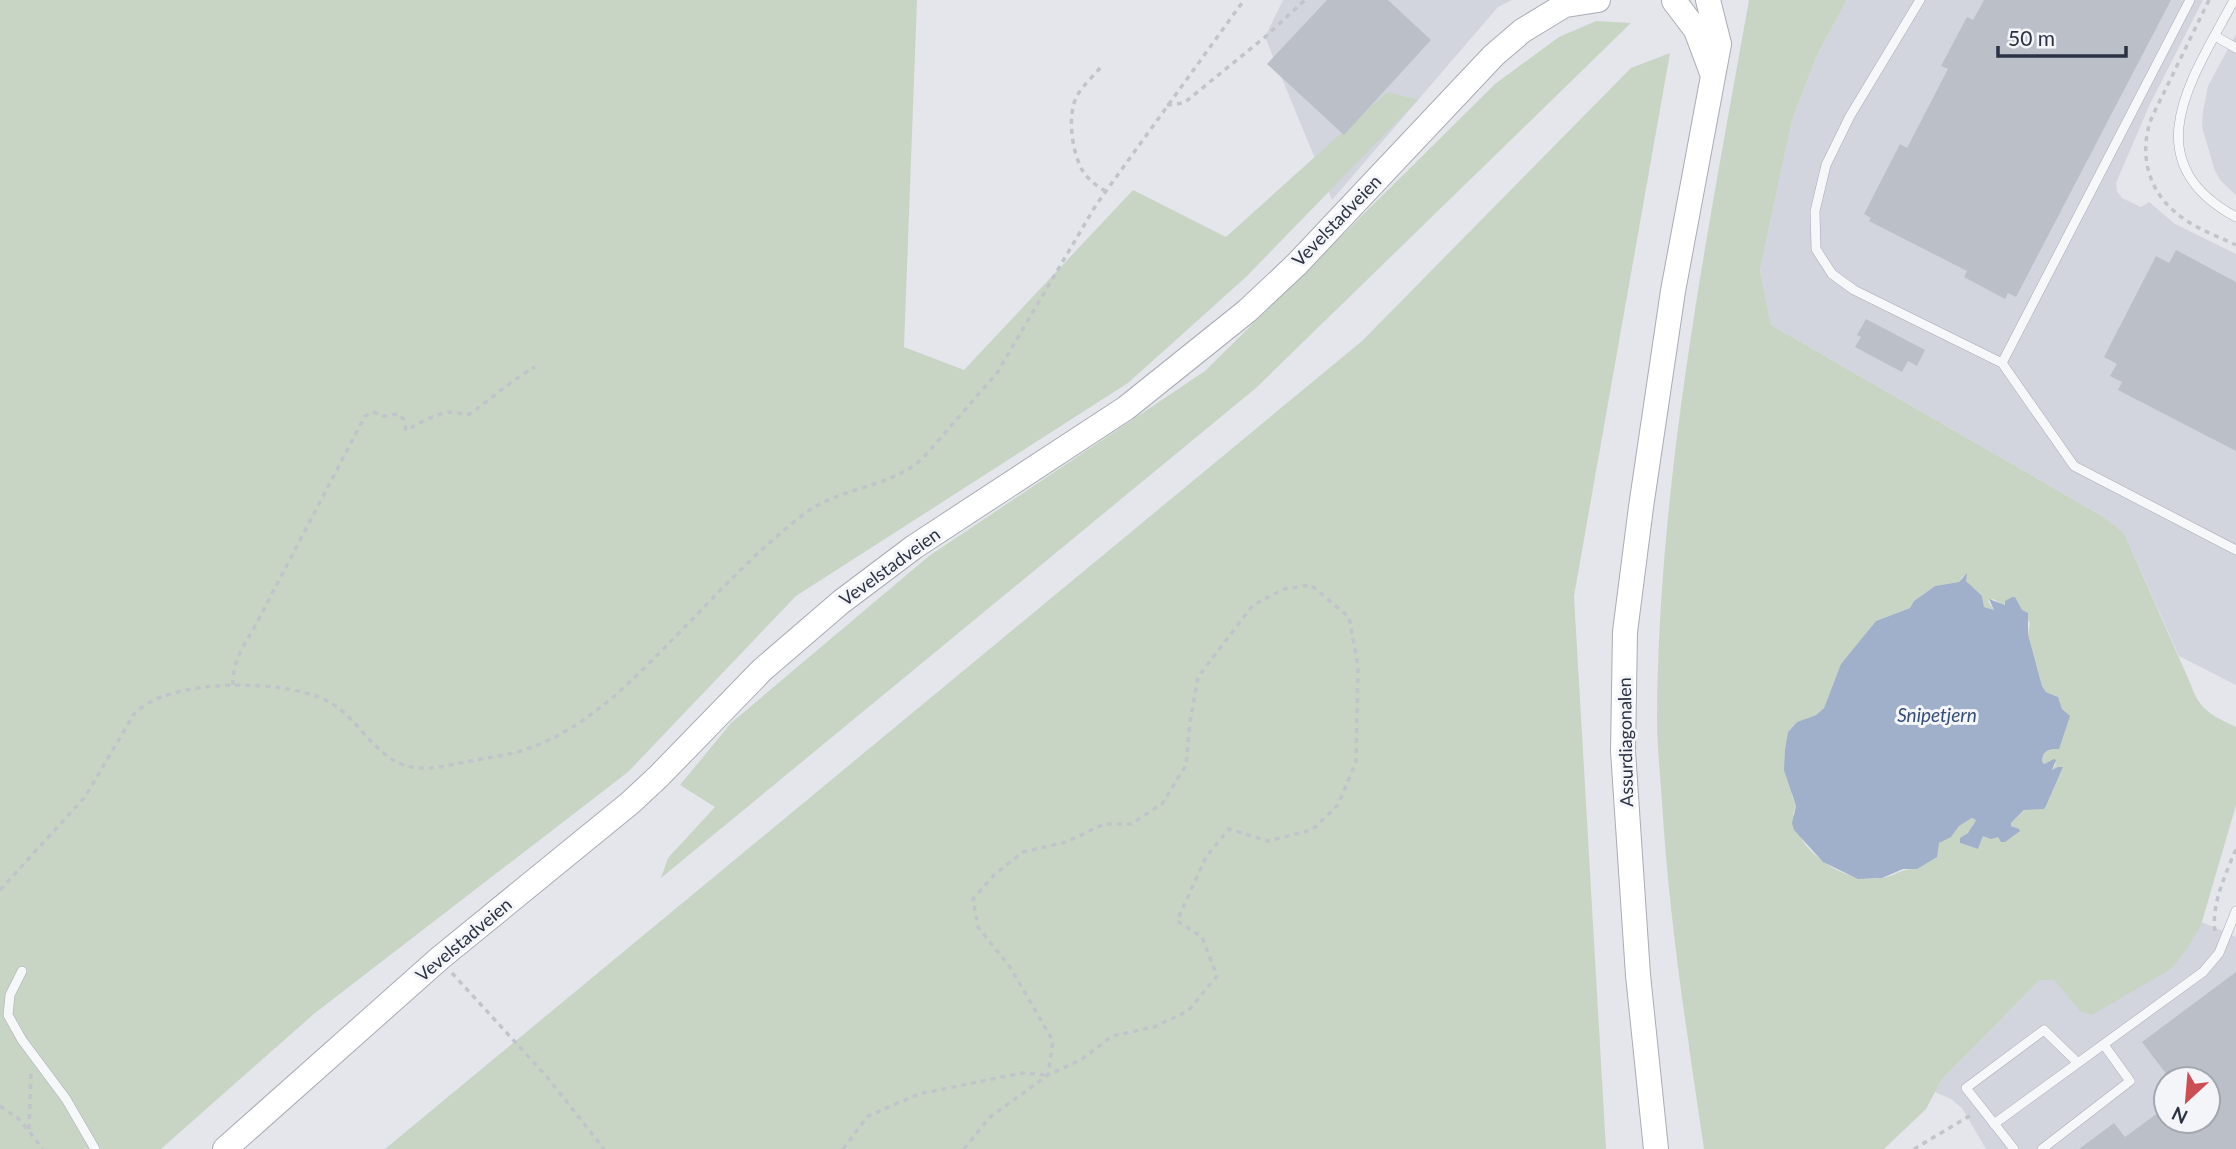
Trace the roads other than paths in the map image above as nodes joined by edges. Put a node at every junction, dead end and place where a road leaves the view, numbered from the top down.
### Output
1 (1598, 0) edge
2 (1673, 0) edge
3 (1708, 0) edge
4 (1920, 0) edge
5 (2190, 0) edge
6 (2234, 0) edge
7 (1569, 2) edge
8 (2215, 36) junction
9 (2236, 48) edge
10 (1712, 73) junction
11 (2236, 217) edge
12 (2001, 363) junction
13 (2236, 550) edge
14 (2236, 911) edge
15 (22, 971) dead end
16 (2104, 1045) junction
17 (2078, 1063) junction
18 (1994, 1124) junction
19 (95, 1149) edge
20 (225, 1149) edge
21 (1657, 1149) edge
22 (2014, 1149) edge
23 (2042, 1149) edge

1 - 7 main road, Vevelstadveien
2 - 10 main road
3 - 10 main road
4 - 12 lane
5 - 12 lane
6 - 8 lane
7 - 20 main road, Vevelstadveien
8 - 9 lane
8 - 11 lane
10 - 21 main road, Assurdiagonalen
12 - 13 lane
14 - 16 lane
15 - 19 lane
16 - 17 lane
16 - 23 lane
17 - 18 lane
17 - 18 lane
18 - 22 lane

